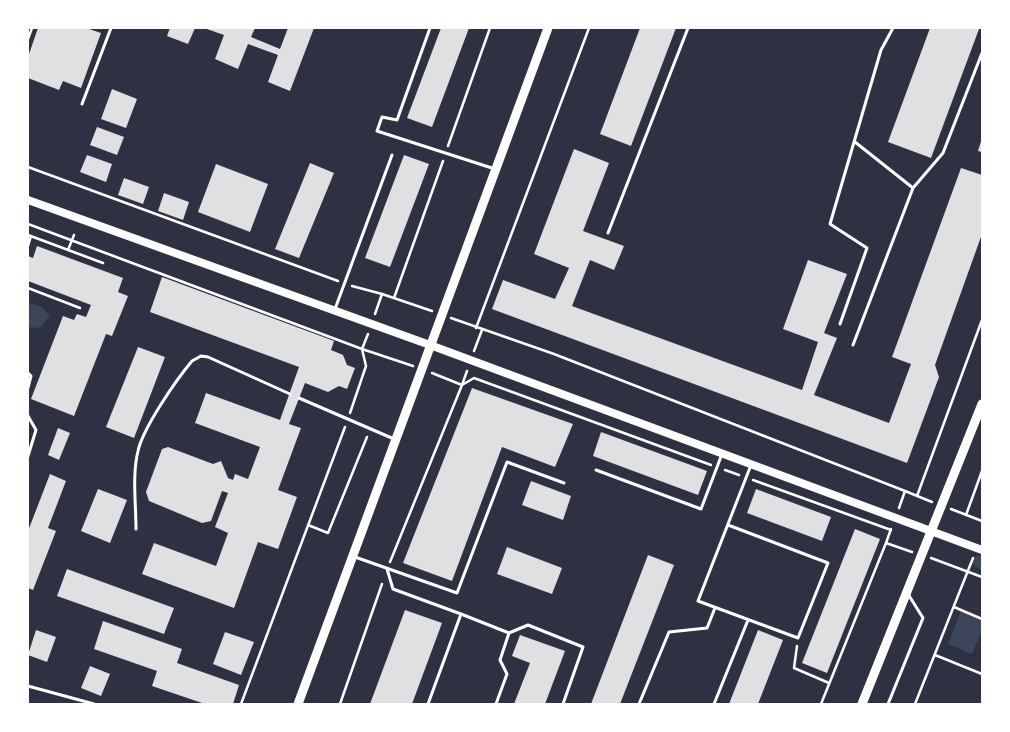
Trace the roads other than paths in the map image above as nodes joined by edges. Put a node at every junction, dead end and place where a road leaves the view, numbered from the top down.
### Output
1 (111, 28) edge
2 (430, 28) edge
3 (548, 28) edge
4 (688, 28) edge
5 (893, 28) edge
6 (982, 53) edge
7 (82, 104) dead end
8 (855, 142) junction
9 (392, 155) dead end
10 (496, 170) junction
11 (913, 188) junction
12 (28, 200) edge
13 (608, 233) dead end
14 (334, 310) junction
15 (840, 324) dead end
16 (430, 345) junction
17 (853, 345) dead end
18 (28, 374) edge
19 (28, 388) edge
20 (290, 394) dead end
21 (299, 398) dead end
22 (982, 404) edge
23 (28, 416) edge
24 (395, 440) junction
25 (722, 453) junction
26 (28, 456) edge
27 (751, 464) junction
28 (596, 470) dead end
29 (564, 483) dead end
30 (728, 525) junction
31 (136, 529) dead end
32 (931, 531) junction
33 (979, 552) edge
34 (352, 556) junction
35 (387, 568) junction
36 (907, 592) junction
37 (716, 608) junction
38 (460, 614) junction
39 (748, 620) junction
40 (509, 633) junction
41 (28, 686) edge
42 (94, 704) edge
43 (298, 704) edge
44 (428, 704) edge
45 (496, 704) edge
46 (563, 704) edge
47 (639, 704) edge
48 (714, 704) edge
49 (862, 704) edge
50 (888, 704) edge

1 - 7 lane
2 - 10 lane
3 - 10 main road
4 - 13 lane
5 - 8 lane
6 - 11 lane
8 - 11 lane
8 - 15 lane
9 - 14 lane
10 - 16 main road
11 - 17 lane
12 - 14 street
14 - 16 street
16 - 24 main road
16 - 25 street
18 - 19 lane
20 - 31 lane
21 - 24 lane
22 - 32 main road
23 - 26 lane
24 - 34 main road
25 - 27 street
25 - 28 lane
27 - 30 lane
27 - 32 street
29 - 35 lane
30 - 37 lane
30 - 39 lane
32 - 33 street
32 - 36 main road
34 - 35 lane
34 - 43 main road
35 - 38 lane
36 - 49 main road
36 - 50 lane
37 - 39 lane
37 - 47 lane
38 - 40 lane
38 - 44 lane
39 - 48 lane
40 - 45 lane
40 - 46 lane
41 - 42 lane

